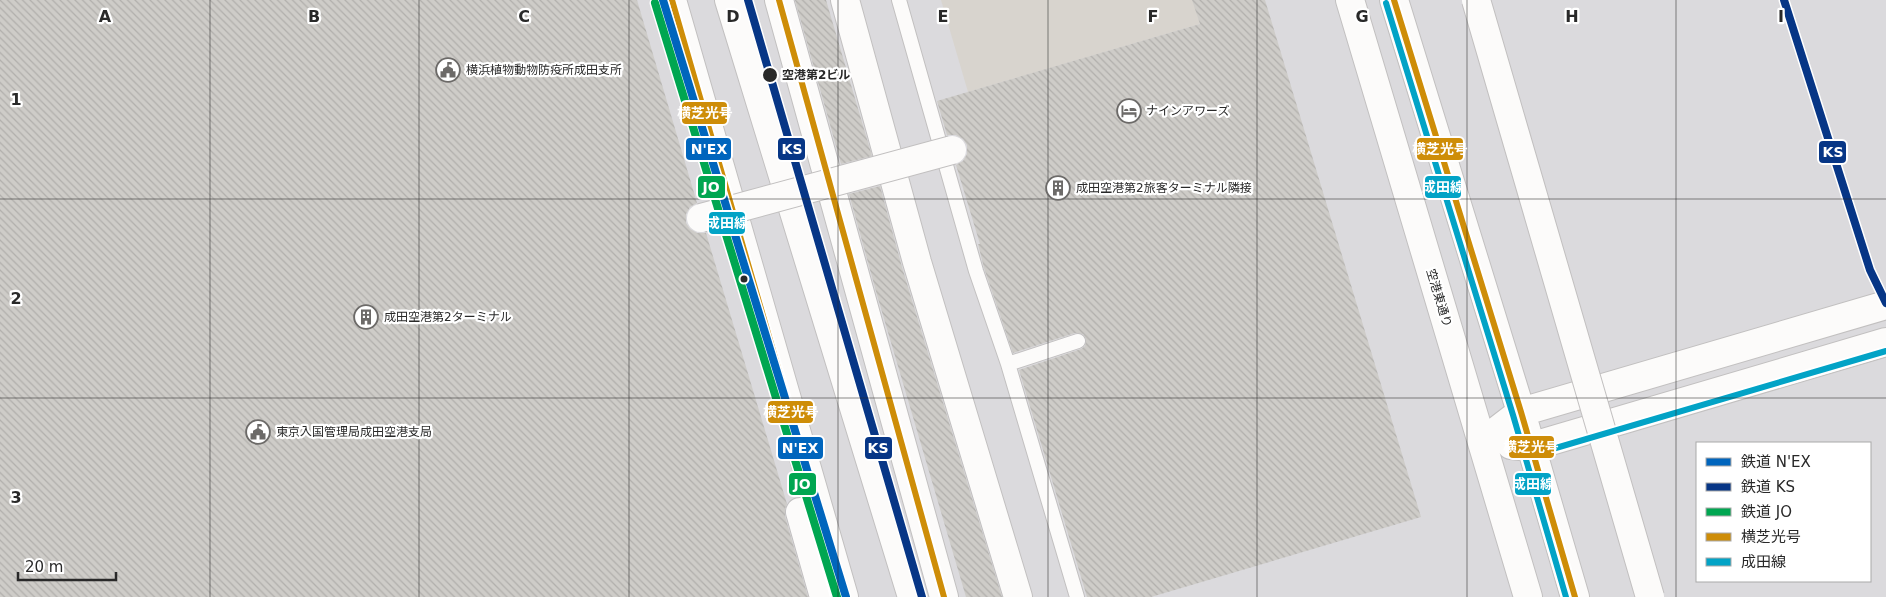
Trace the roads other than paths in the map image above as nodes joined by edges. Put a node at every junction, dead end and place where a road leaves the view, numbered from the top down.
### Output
1 (655, 0) edge
2 (672, 0) edge
3 (729, 0) edge
4 (779, 0) edge
5 (845, 0) edge
6 (899, 0) edge
7 (1350, 0) edge
8 (1394, 0) edge
9 (1476, 0) edge
10 (952, 150) dead end
11 (702, 218) dead end
12 (1886, 305) edge
13 (1078, 341) dead end
14 (1886, 342) edge
15 (1008, 364) junction
16 (1520, 412) junction
17 (1482, 442) junction
18 (1530, 447) junction
19 (824, 597) edge
20 (844, 597) edge
21 (912, 597) edge
22 (944, 597) edge
23 (1018, 597) edge
24 (1078, 597) edge
25 (1528, 597) edge
26 (1575, 597) edge
27 (1650, 597) edge

1 - 19 street
2 - 20 street
3 - 21 street
4 - 22 street
5 - 23 street
6 - 15 lane
7 - 17 street, 空港東通り
8 - 16 street
9 - 27 street, bridge
10 - 11 street, bridge
12 - 16 street
13 - 15 lane
14 - 18 street
15 - 24 lane
16 - 17 street
16 - 18 street
17 - 18 street
17 - 25 street, 空港東通り
18 - 26 street

